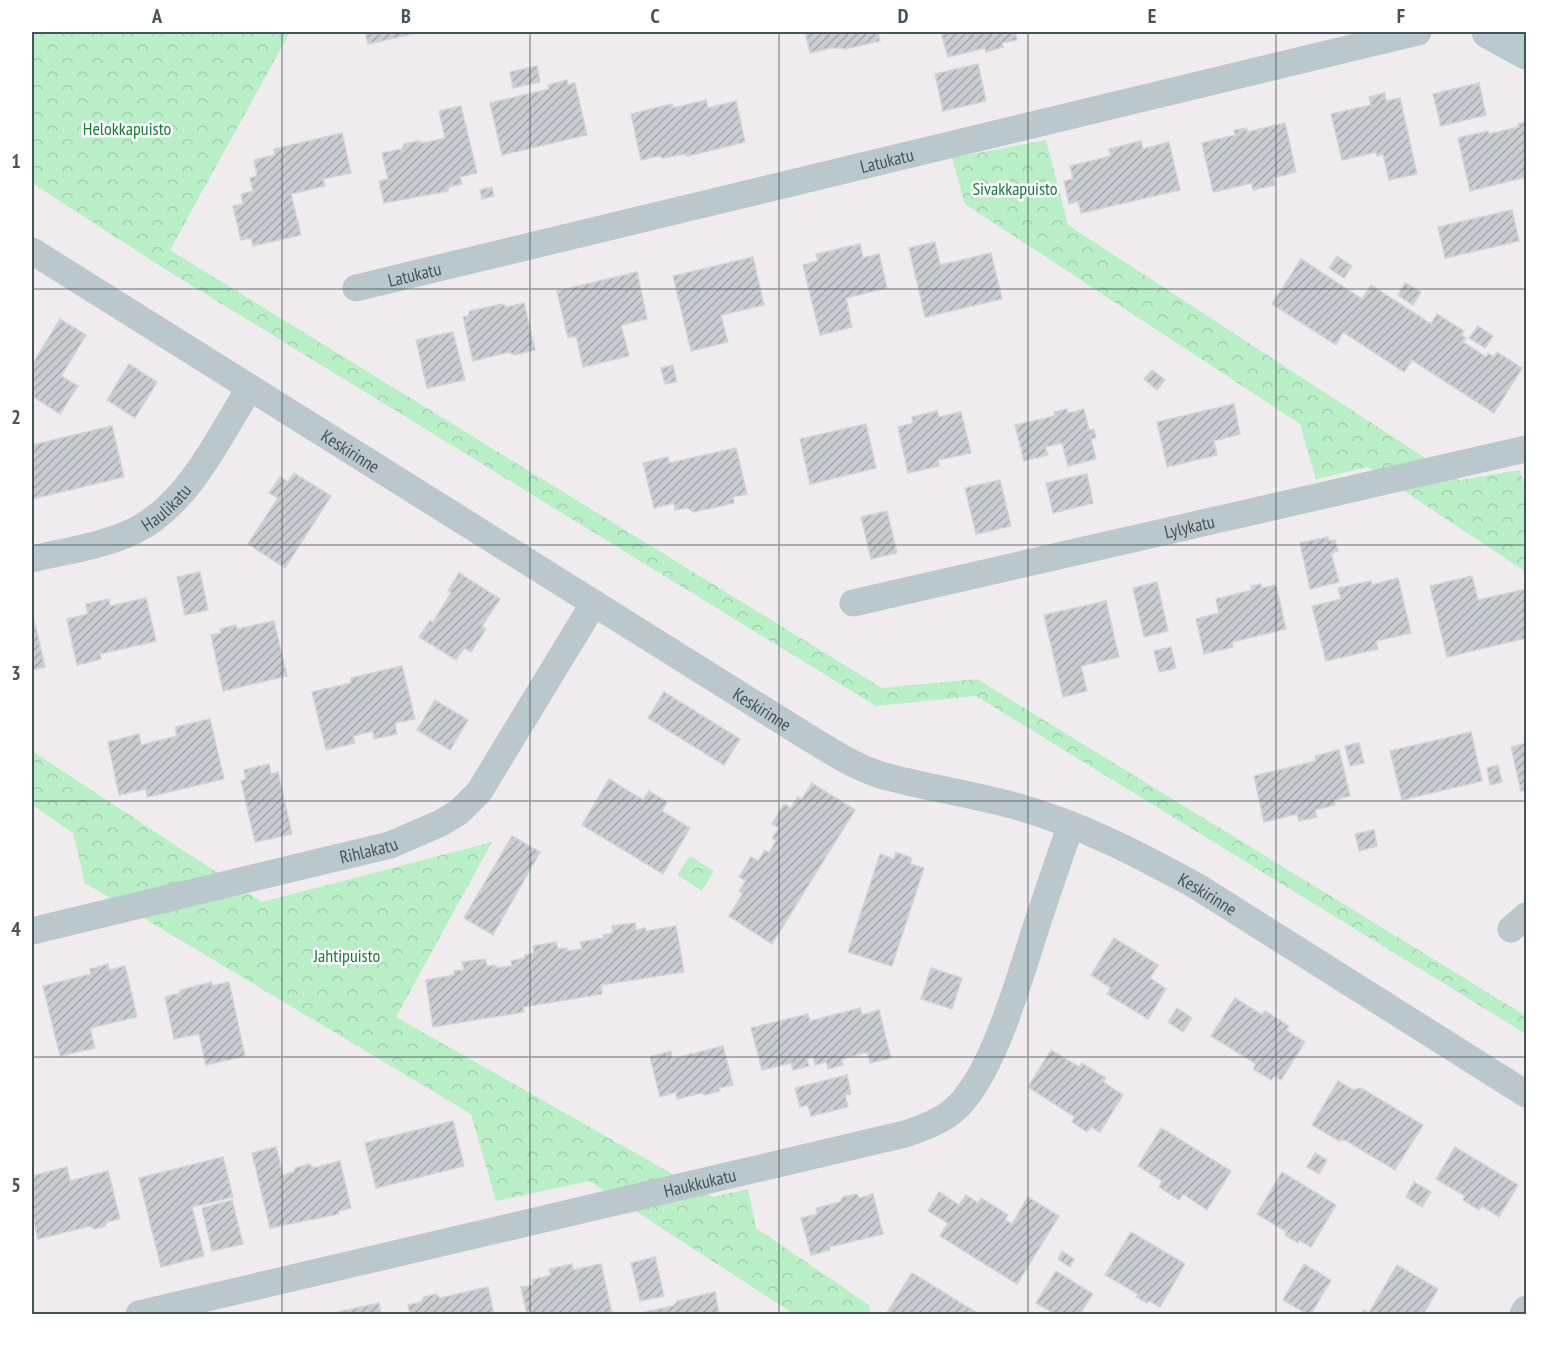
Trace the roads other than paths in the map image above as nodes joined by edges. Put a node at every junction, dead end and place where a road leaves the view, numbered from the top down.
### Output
1 (1418, 32) edge
2 (1488, 32) edge
3 (1527, 53) edge
4 (32, 251) edge
5 (356, 288) dead end
6 (249, 389) junction
7 (1527, 449) edge
8 (32, 559) edge
9 (594, 603) junction
10 (854, 603) dead end
11 (1071, 825) junction
12 (32, 931) edge
13 (1527, 1094) edge
14 (1527, 1309) edge
15 (140, 1314) edge
16 (1523, 1314) edge

1 - 5 street, Latukatu
2 - 3 street
4 - 6 street, Keskirinne
6 - 8 street, Haulikatu
6 - 9 street, Keskirinne
7 - 10 street, Lylykatu
9 - 11 street, Keskirinne
9 - 12 street, Rihlakatu
11 - 13 street, Keskirinne
11 - 15 street, Haukkukatu
14 - 16 street

